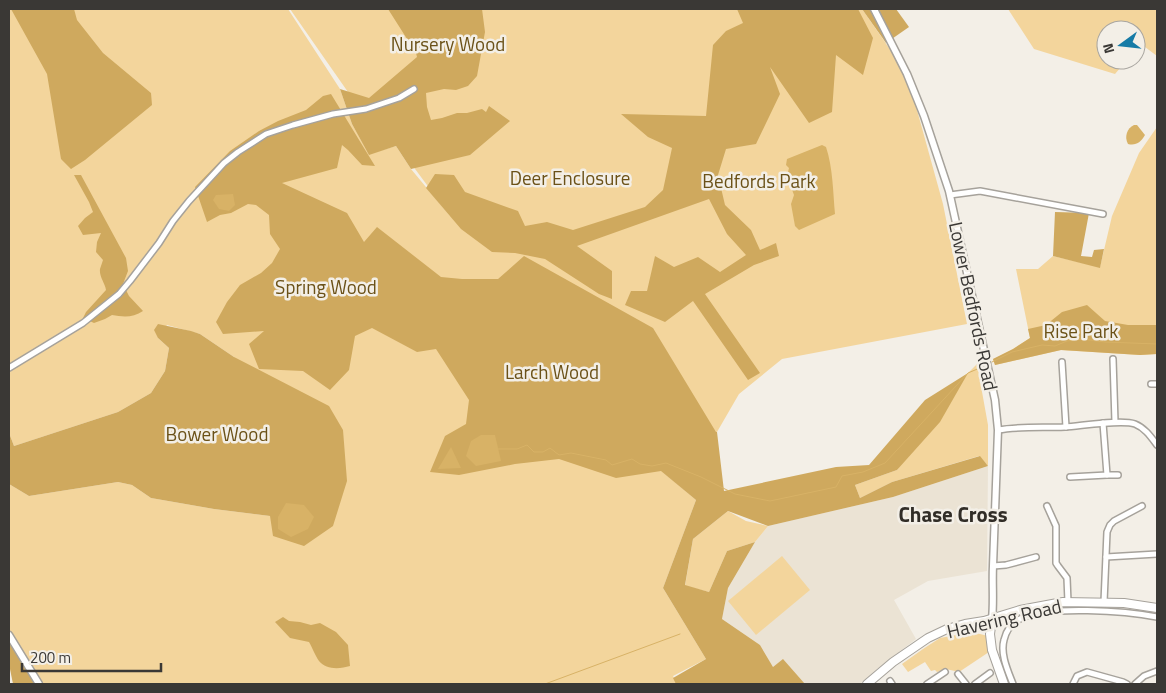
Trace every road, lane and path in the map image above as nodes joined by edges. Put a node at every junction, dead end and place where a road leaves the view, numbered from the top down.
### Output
1 (874, 9) edge
2 (414, 89) dead end
3 (950, 195) junction
4 (1103, 214) dead end
5 (1113, 359) dead end
6 (1062, 362) dead end
7 (9, 368) edge
8 (1151, 384) dead end
9 (1157, 384) edge
10 (1116, 422) junction
11 (1104, 423) junction
12 (1066, 426) junction
13 (998, 430) junction
14 (1157, 445) edge
15 (1118, 474) dead end
16 (1107, 475) junction
17 (1070, 477) dead end
18 (1047, 506) dead end
19 (1142, 506) dead end
20 (1157, 554) edge
21 (1036, 557) dead end
22 (1106, 557) junction
23 (993, 566) junction
24 (1068, 602) junction
25 (1104, 602) junction
26 (1157, 608) edge
27 (1157, 617) edge
28 (992, 619) junction
29 (978, 622) junction
30 (9, 635) edge
31 (990, 638) junction
32 (1157, 671) edge
33 (944, 672) dead end
34 (990, 673) dead end
35 (958, 674) dead end
36 (39, 684) edge
37 (868, 684) edge
38 (927, 684) edge
39 (966, 684) edge
40 (975, 684) edge
41 (1004, 684) edge
42 (1013, 684) edge
43 (1073, 684) edge
44 (1127, 684) edge
45 (1135, 684) edge

1 - 3 street, Lower Bedfords Road
2 - 7 street
3 - 4 street
3 - 13 street, Lower Bedfords Road
5 - 10 street
6 - 12 street
8 - 9 street
10 - 11 street
10 - 14 street
11 - 12 street
11 - 16 street
12 - 13 street
13 - 23 street, Lower Bedfords Road
15 - 16 street
16 - 17 street
18 - 24 street
19 - 22 street
20 - 22 street
21 - 23 street
22 - 25 street
23 - 28 street, Lower Bedfords Road
24 - 25 main road, Havering Road
24 - 28 main road, Havering Road
25 - 26 main road, Havering Road
27 - 42 street
28 - 29 main road, Havering Road
28 - 31 main road
29 - 31 main road
29 - 37 main road, Havering Road
30 - 36 street
31 - 41 main road
32 - 45 street
33 - 38 street
34 - 40 street
35 - 39 street
43 - 44 street

